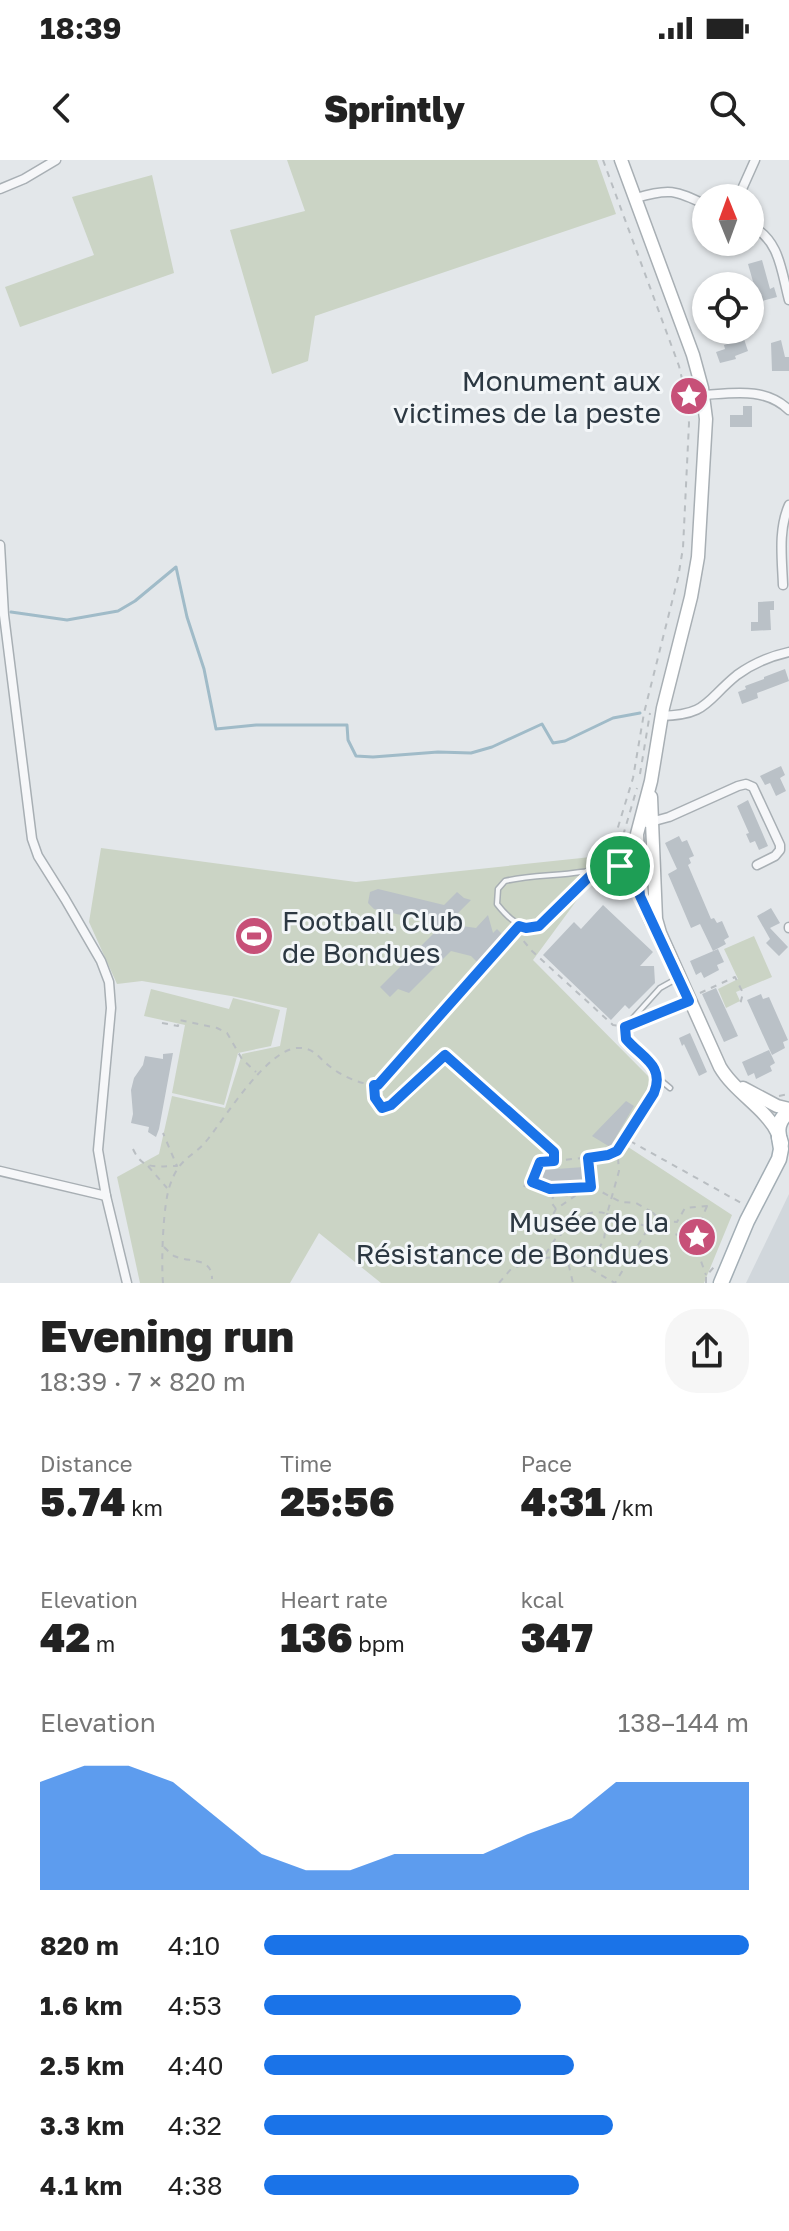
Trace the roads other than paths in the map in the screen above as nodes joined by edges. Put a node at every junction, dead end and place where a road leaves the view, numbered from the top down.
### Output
1 (56, 160) edge
2 (621, 160) edge
3 (755, 160) edge
4 (744, 184) edge
5 (0, 189) edge
6 (636, 198) junction
7 (692, 199) edge
8 (764, 234) edge
9 (789, 297) edge
10 (703, 395) junction
11 (789, 410) edge
12 (789, 505) edge
13 (0, 545) edge
14 (783, 585) dead end
15 (789, 652) edge
16 (661, 716) junction
17 (645, 823) junction
18 (653, 864) junction
19 (637, 865) junction
20 (757, 865) dead end
21 (597, 869) junction
22 (665, 946) junction
23 (679, 978) junction
24 (688, 998) junction
25 (625, 1027) junction
26 (720, 1067) junction
27 (658, 1078) junction
28 (670, 1088) dead end
29 (789, 1110) edge
30 (779, 1136) junction
31 (789, 1150) edge
32 (617, 1151) road end
33 (789, 1161) edge
34 (0, 1171) edge
35 (106, 1196) junction
36 (127, 1283) edge
37 (721, 1283) edge
38 (729, 1283) edge

1 - 5 street
2 - 6 street
3 - 4 street
6 - 7 street
6 - 10 street
8 - 9 street
10 - 11 street
10 - 16 street
12 - 14 street
13 - 35 street
15 - 16 street
16 - 17 street
17 - 18 street
17 - 19 street
17 - 20 street
18 - 19 lane
18 - 22 street
19 - 21 lane
19 - 22 street
21 - 21 lane
22 - 23 street
23 - 24 street
23 - 25 lane
24 - 25 lane
24 - 26 street
25 - 27 lane
26 - 29 street
26 - 30 street
27 - 28 lane
27 - 32 lane
29 - 30 main road
30 - 31 main road
30 - 37 main road
33 - 38 main road
34 - 35 street
35 - 36 street

